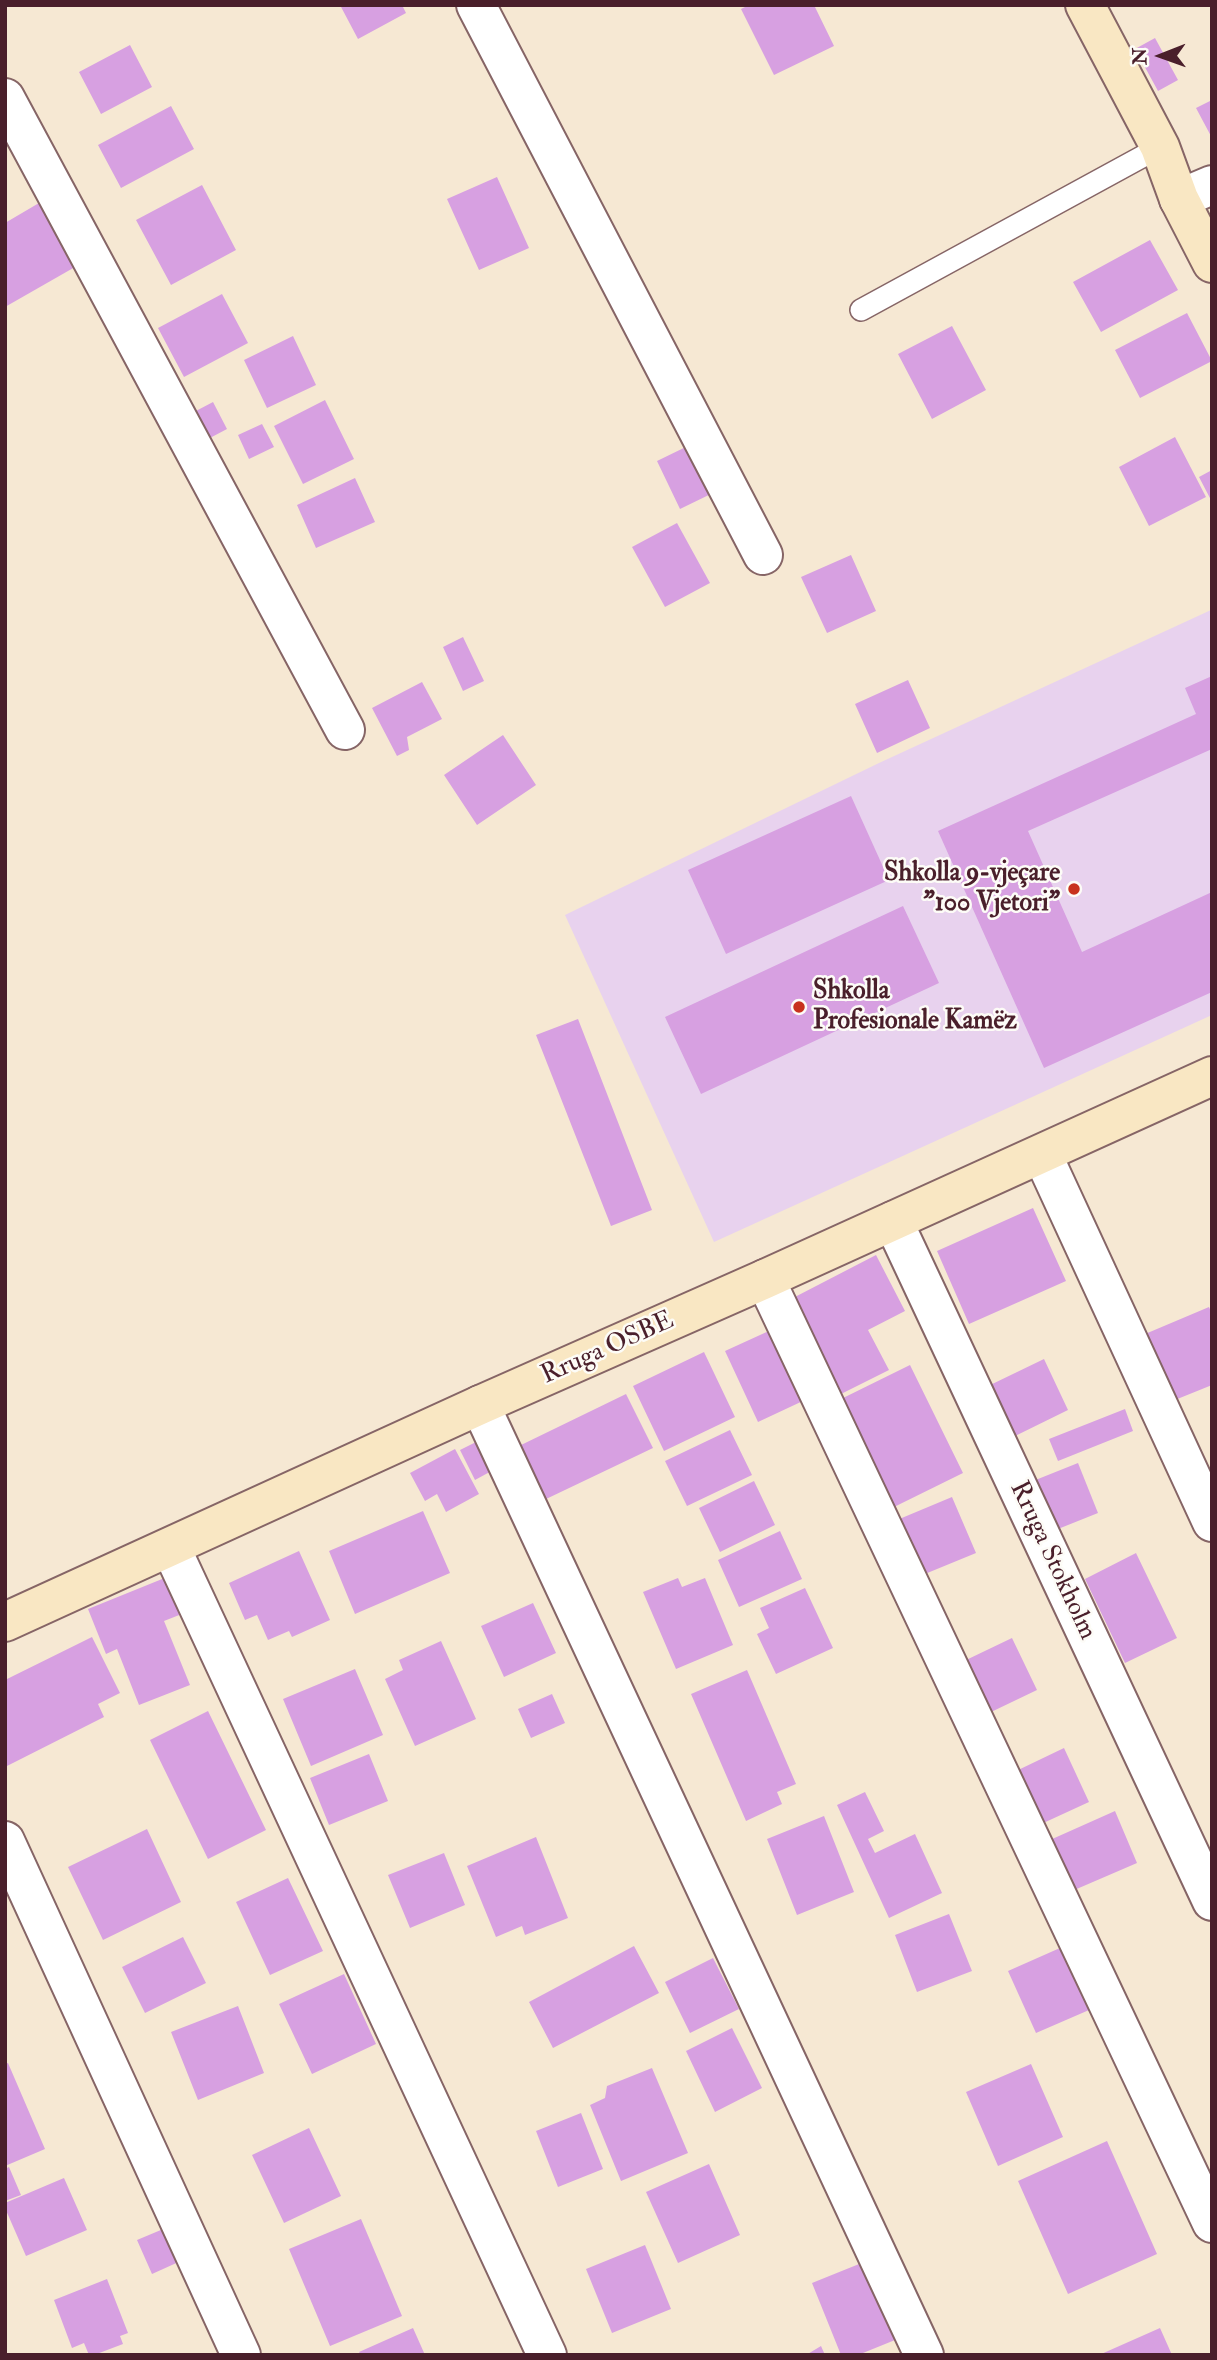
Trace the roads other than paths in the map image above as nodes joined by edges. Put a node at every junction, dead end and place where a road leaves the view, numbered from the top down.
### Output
1 (475, 5) edge
2 (1085, 5) edge
3 (5, 98) edge
4 (1160, 147) junction
5 (1195, 192) edge
6 (1212, 263) edge
7 (861, 310) dead end
8 (763, 555) dead end
9 (345, 730) dead end
10 (1212, 1076) edge
11 (1042, 1154) junction
12 (893, 1221) junction
13 (765, 1279) junction
14 (480, 1405) junction
15 (1212, 1522) edge
16 (171, 1548) junction
17 (5, 1622) edge
18 (5, 1841) edge
19 (1212, 1901) edge
20 (1212, 2222) edge
21 (241, 2355) edge
22 (547, 2355) edge
23 (924, 2355) edge

1 - 8 street
2 - 4 street
3 - 9 street
4 - 5 street
4 - 7 lane
5 - 6 street
10 - 11 street, Rruga OSBE
11 - 12 street, Rruga OSBE
11 - 15 street
12 - 13 street, Rruga OSBE
12 - 19 street, Rruga Stokholm
13 - 14 street, Rruga OSBE
13 - 20 street
14 - 16 street, Rruga OSBE
14 - 23 street
16 - 17 street, Rruga OSBE
16 - 22 street
18 - 21 street

